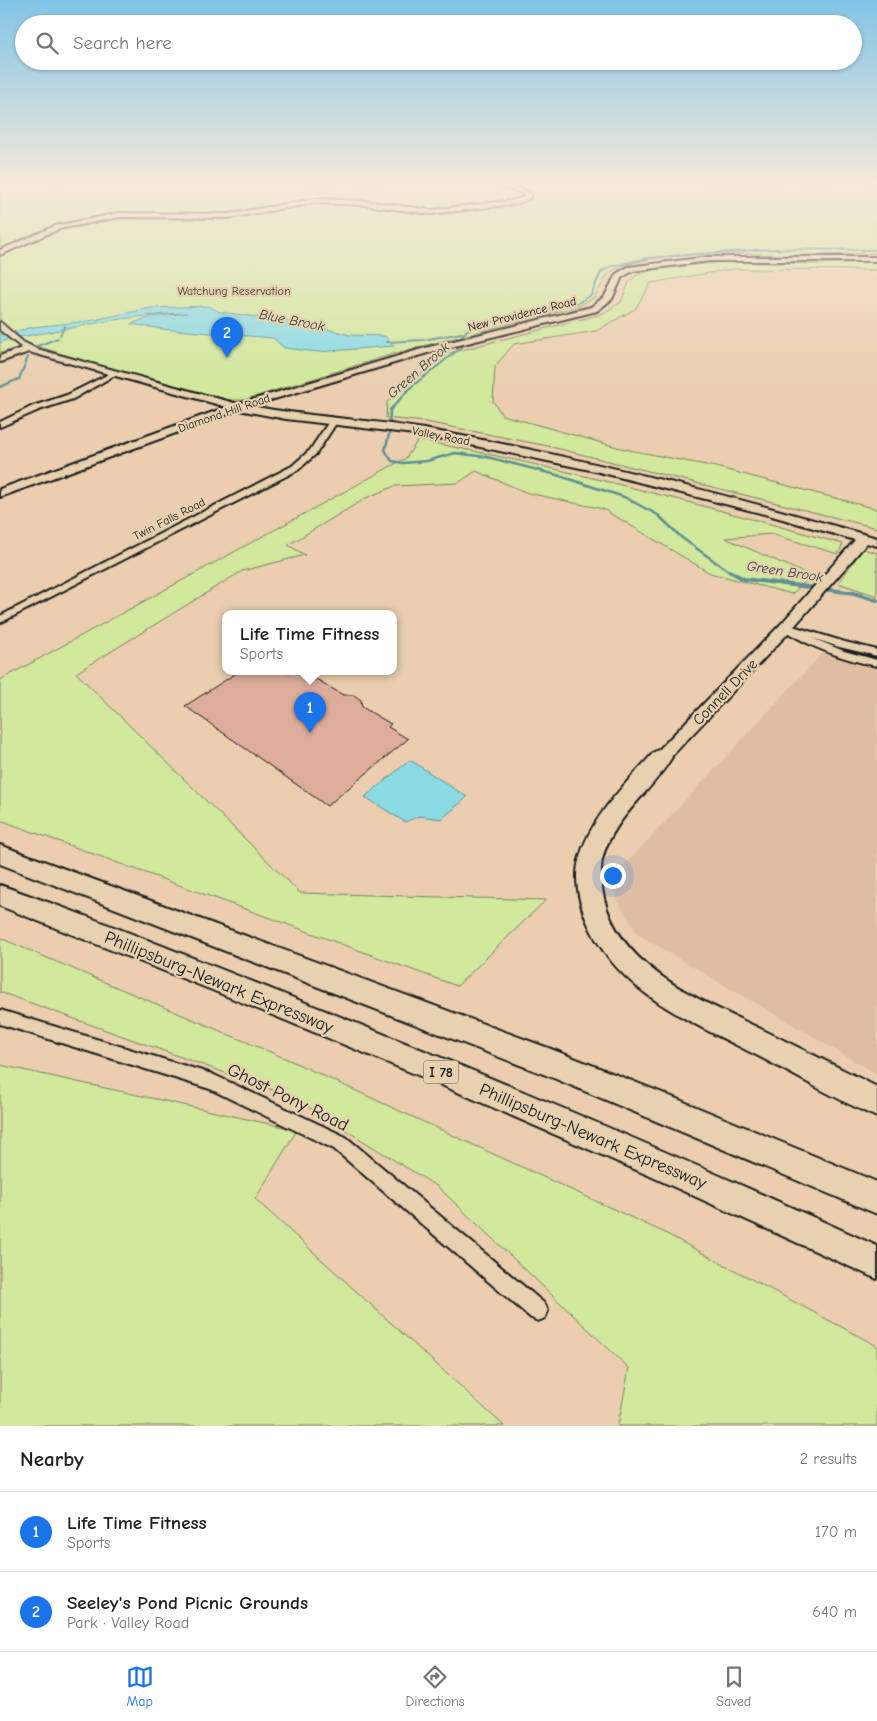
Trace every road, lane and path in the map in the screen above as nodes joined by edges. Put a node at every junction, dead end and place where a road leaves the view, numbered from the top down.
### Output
1 (877, 259) edge
2 (0, 325) edge
3 (452, 344) joint
4 (29, 349) junction
5 (0, 359) edge
6 (113, 374) junction
7 (238, 407) junction
8 (333, 422) junction
9 (0, 425) edge
10 (0, 493) edge
11 (870, 540) edge
12 (0, 620) edge
13 (786, 626) junction
14 (877, 653) edge
15 (877, 663) edge
16 (662, 757) joint
17 (0, 854) edge
18 (0, 895) edge
19 (0, 1017) edge
20 (877, 1102) edge
21 (877, 1198) edge
22 (877, 1263) edge
23 (538, 1311) dead end

1 - 3 main road, New Providence Road
2 - 4 main road, Valley Road
3 - 7 main road, Diamond Hill Road
4 - 5 main road
4 - 6 main road, Valley Road
6 - 7 street, Valley Road
6 - 9 street
7 - 8 main road, Valley Road
7 - 10 main road, Diamond Hill Road
8 - 11 main road, Valley Road
8 - 12 street, Twin Falls Road
11 - 13 main road, Connell Drive
13 - 14 street
13 - 15 street
13 - 16 main road, Connell Drive
16 - 20 highway
17 - 21 highway
18 - 22 highway, Phillipsburg-Newark Expressway / I 78
19 - 23 street, Ghost Pony Road

